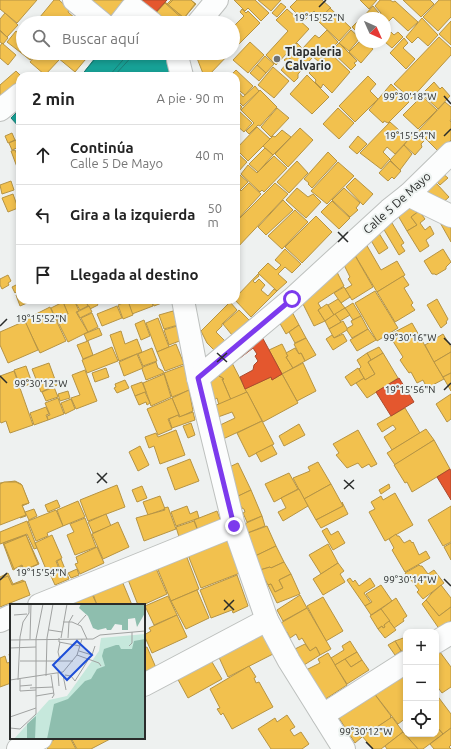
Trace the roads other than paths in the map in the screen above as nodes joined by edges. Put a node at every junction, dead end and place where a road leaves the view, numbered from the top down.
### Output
1 (74, 0) edge
2 (217, 0) edge
3 (93, 16) edge
4 (126, 16) edge
5 (144, 16) edge
6 (204, 16) edge
7 (178, 60) edge
8 (181, 72) edge
9 (16, 97) edge
10 (0, 110) edge
11 (451, 153) edge
12 (408, 195) junction
13 (451, 216) edge
14 (184, 304) edge
15 (198, 378) junction
16 (234, 526) junction
17 (41, 604) edge
18 (10, 616) edge
19 (267, 620) junction
20 (0, 621) edge
21 (451, 633) edge
22 (439, 640) edge
23 (403, 664) edge
24 (145, 684) edge
25 (323, 715) junction
26 (39, 739) edge
27 (18, 749) edge
28 (344, 749) edge

1 - 3 street
2 - 6 street
4 - 5 street
7 - 8 street
9 - 10 street
11 - 12 street, Calle 5 De Mayo
12 - 13 street
12 - 15 street, Calle 5 De Mayo
14 - 15 street
15 - 16 street
16 - 17 street
16 - 19 street
18 - 20 street
19 - 24 street
19 - 25 street
21 - 22 street
23 - 25 street
25 - 28 street
26 - 27 street

